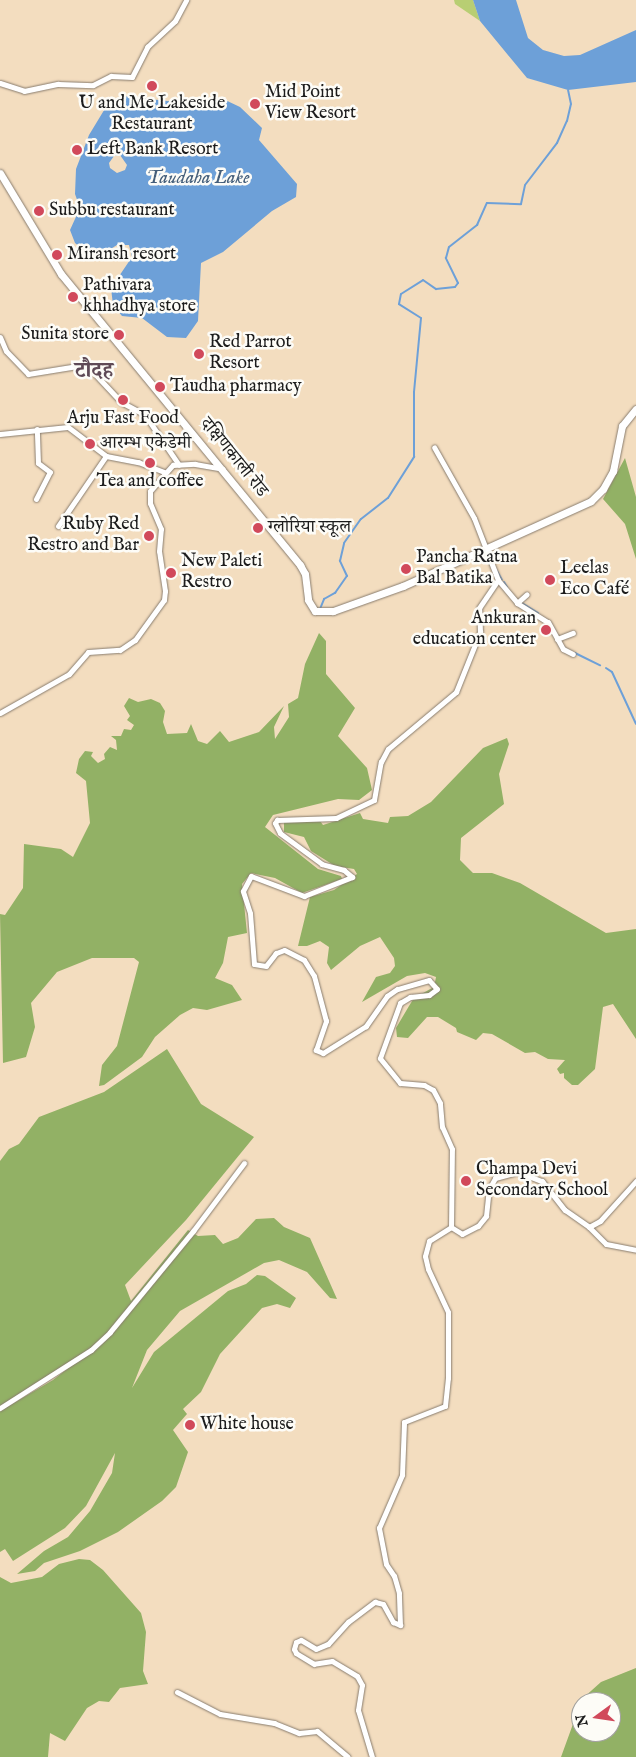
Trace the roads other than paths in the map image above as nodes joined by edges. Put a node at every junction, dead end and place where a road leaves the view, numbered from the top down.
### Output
1 (186, 0) edge
2 (0, 83) edge
3 (0, 173) edge
4 (0, 337) edge
5 (636, 410) edge
6 (37, 429) junction
7 (0, 434) edge
8 (434, 447) dead end
9 (106, 456) junction
10 (179, 465) junction
11 (223, 469) junction
12 (164, 472) junction
13 (36, 499) dead end
14 (58, 526) dead end
15 (486, 549) junction
16 (498, 580) junction
17 (525, 596) dead end
18 (517, 603) junction
19 (573, 633) dead end
20 (560, 638) junction
21 (573, 654) dead end
22 (0, 713) edge
23 (244, 1163) dead end
24 (636, 1181) edge
25 (589, 1226) junction
26 (451, 1227) junction
27 (636, 1250) edge
28 (0, 1408) edge
29 (177, 1692) dead end
30 (348, 1757) edge
31 (372, 1757) edge

1 - 2 street
3 - 11 main road, दक्षिणकाली रोड
4 - 10 street
5 - 15 main road, दक्षिणकाली रोड
6 - 7 street
6 - 9 street
6 - 13 street
8 - 15 street
9 - 12 street
9 - 14 street
10 - 11 street
10 - 12 street
11 - 15 main road, दक्षिणकाली रोड
12 - 22 street
15 - 16 street
16 - 18 street
16 - 26 street
17 - 18 street
18 - 20 street
19 - 20 street
20 - 21 street
23 - 28 street
24 - 25 street
25 - 26 street
25 - 27 street
26 - 31 street
29 - 30 street

